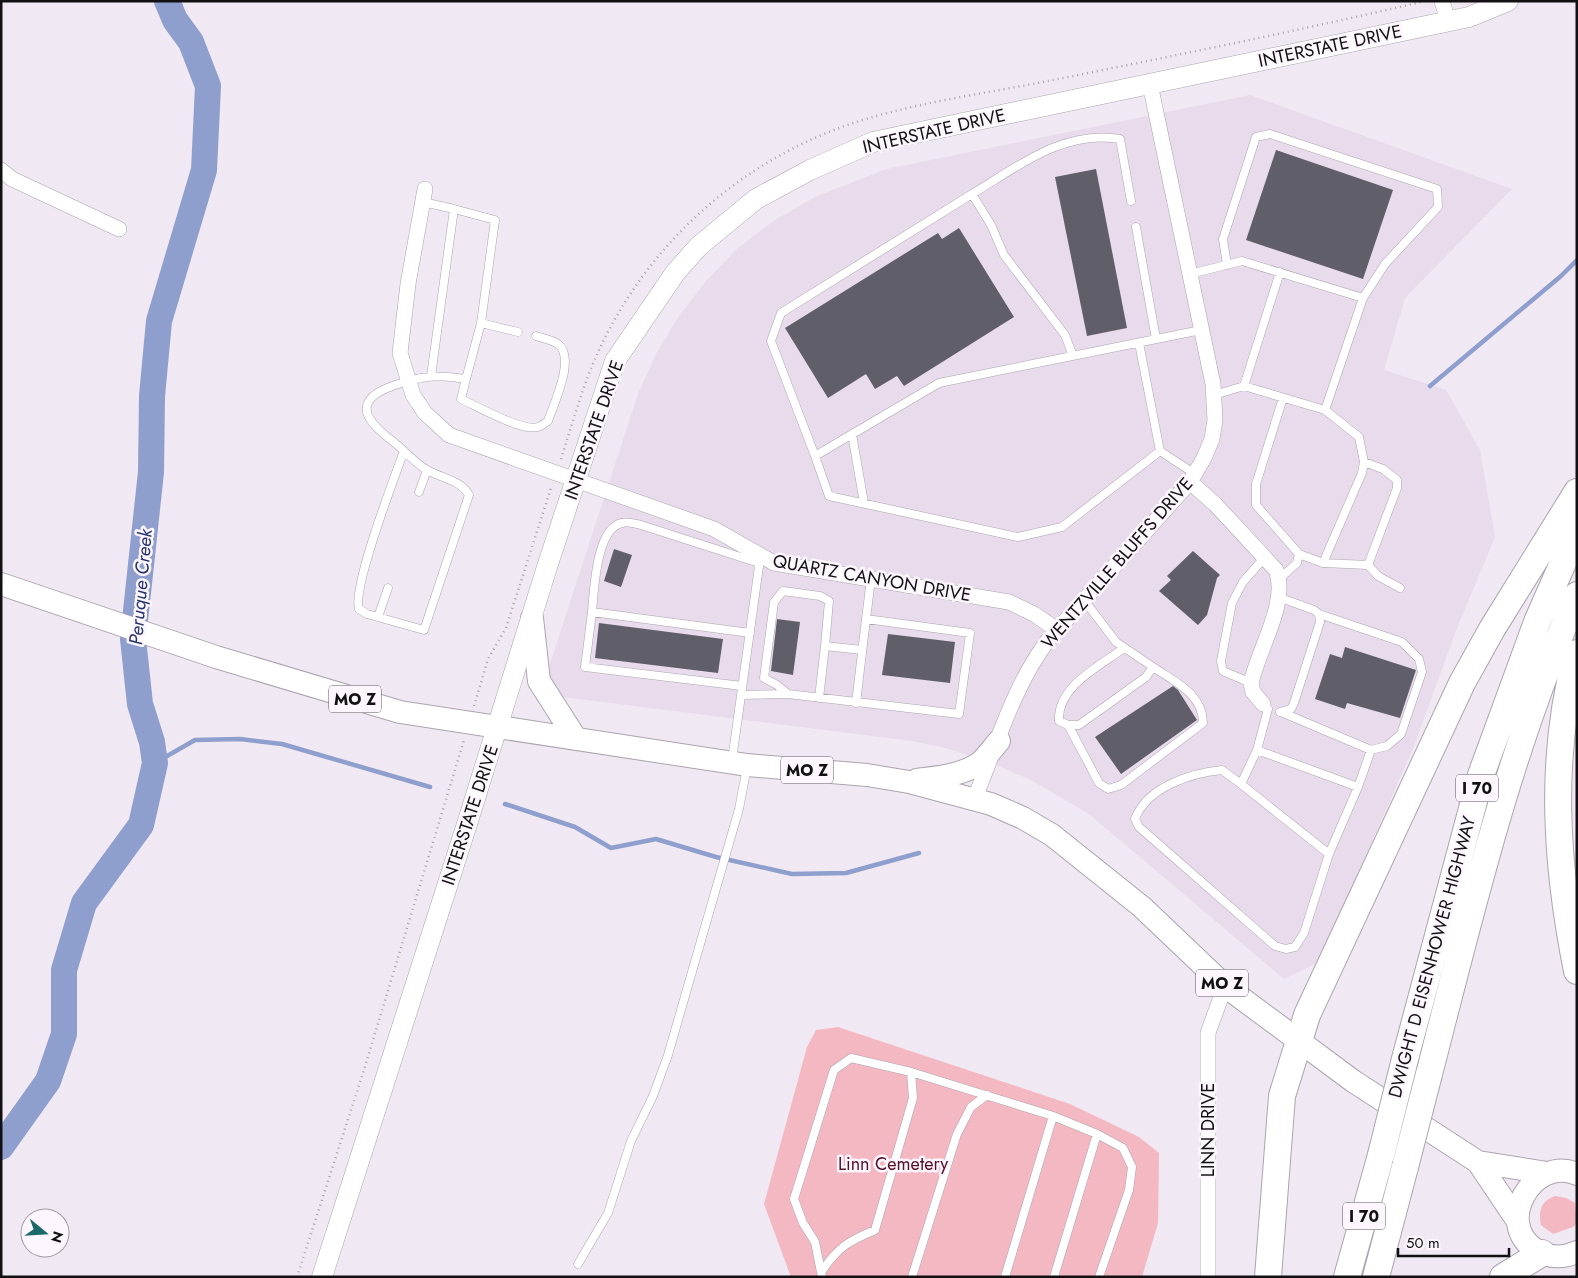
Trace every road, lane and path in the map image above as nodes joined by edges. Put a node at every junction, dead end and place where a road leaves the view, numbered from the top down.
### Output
1 (1426, 1) edge
2 (1442, 1) edge
3 (1508, 1) edge
4 (1448, 22) junction
5 (1150, 84) junction
6 (1, 170) edge
7 (972, 194) junction
8 (424, 196) joint
9 (1131, 201) dead end
10 (454, 209) junction
11 (1136, 227) dead end
12 (119, 229) dead end
13 (1227, 264) junction
14 (1280, 272) junction
15 (1190, 274) junction
16 (1363, 298) junction
17 (481, 323) junction
18 (1201, 330) junction
19 (518, 332) dead end
20 (536, 336) dead end
21 (1156, 340) junction
22 (1138, 343) junction
23 (1073, 356) junction
24 (431, 376) junction
25 (466, 380) junction
26 (407, 381) junction
27 (1244, 386) junction
28 (1214, 395) junction
29 (1284, 398) junction
30 (1325, 410) junction
31 (852, 434) junction
32 (404, 451) junction
33 (1160, 451) junction
34 (815, 456) junction
35 (1364, 462) junction
36 (427, 470) junction
37 (556, 473) junction
38 (1192, 478) junction
39 (575, 480) junction
40 (419, 492) dead end
41 (1577, 492) edge
42 (864, 504) junction
43 (1577, 531) edge
44 (1299, 554) junction
45 (1264, 558) junction
46 (760, 560) junction
47 (1323, 563) junction
48 (1368, 565) junction
49 (871, 579) junction
50 (1280, 579) junction
51 (1, 584) edge
52 (388, 588) dead end
53 (1400, 588) dead end
54 (1577, 594) edge
55 (1278, 597) junction
56 (1084, 600) junction
57 (592, 612) junction
58 (1319, 614) junction
59 (378, 617) junction
60 (532, 618) junction
61 (866, 619) junction
62 (1057, 630) junction
63 (750, 633) junction
64 (825, 646) junction
65 (1124, 648) junction
66 (862, 650) junction
67 (1577, 653) edge
68 (1153, 667) junction
69 (1251, 683) junction
70 (742, 686) junction
71 (788, 694) junction
72 (741, 695) junction
73 (819, 698) junction
74 (476, 700) dead end
75 (856, 702) junction
76 (1266, 707) junction
77 (1280, 712) junction
78 (1068, 725) junction
79 (498, 727) junction
80 (576, 739) junction
81 (999, 741) junction
82 (1257, 750) junction
83 (1371, 750) junction
84 (458, 759) dead end
85 (739, 764) junction
86 (909, 782) junction
87 (1241, 784) junction
88 (1358, 787) junction
89 (974, 800) junction
90 (1329, 854) junction
91 (1577, 971) edge
92 (1225, 986) junction
93 (1297, 1041) junction
94 (911, 1072) junction
95 (987, 1095) junction
96 (1053, 1116) junction
97 (1097, 1134) junction
98 (1478, 1162) junction
99 (1547, 1173) junction
100 (1577, 1174) edge
101 (1517, 1220) junction
102 (1577, 1252) edge
103 (1542, 1253) junction
104 (578, 1264) dead end
105 (822, 1274) edge
106 (297, 1277) edge
107 (322, 1277) edge
108 (912, 1277) edge
109 (1005, 1277) edge
110 (1054, 1277) edge
111 (1099, 1277) edge
112 (1208, 1277) edge
113 (1268, 1277) edge
114 (1347, 1277) edge
115 (1376, 1277) edge
116 (1503, 1277) edge

1 - 37 path
2 - 4 street
3 - 4 main road, INTERSTATE DRIVE
4 - 5 main road, INTERSTATE DRIVE
5 - 15 street, WENTZVILLE BLUFFS DRIVE
5 - 39 main road, INTERSTATE DRIVE
6 - 12 street
7 - 9 lane
7 - 23 lane
7 - 34 lane
8 - 10 lane
8 - 26 street, QUARTZ CANYON DRIVE
10 - 17 lane
10 - 24 lane
11 - 21 lane
13 - 14 lane
13 - 15 lane
13 - 16 lane
14 - 16 lane
14 - 27 lane
15 - 18 street, WENTZVILLE BLUFFS DRIVE
16 - 30 lane
17 - 19 lane
17 - 25 lane
18 - 21 lane
18 - 28 street, WENTZVILLE BLUFFS DRIVE
20 - 25 lane
21 - 22 lane
22 - 23 lane
22 - 33 lane
23 - 31 lane
24 - 25 lane
24 - 26 lane
26 - 32 lane
26 - 37 street, QUARTZ CANYON DRIVE
27 - 28 lane
27 - 29 lane
28 - 38 street, WENTZVILLE BLUFFS DRIVE
29 - 30 lane
29 - 44 lane
30 - 35 lane
31 - 34 lane
31 - 42 lane
32 - 36 lane
32 - 59 lane
33 - 38 lane
33 - 42 lane
34 - 42 lane
35 - 47 lane
35 - 48 lane
36 - 40 lane
36 - 59 lane
37 - 39 street, QUARTZ CANYON DRIVE
37 - 74 path
38 - 45 street
38 - 56 street, WENTZVILLE BLUFFS DRIVE
39 - 46 street, QUARTZ CANYON DRIVE
39 - 60 main road, INTERSTATE DRIVE
41 - 93 highway
43 - 114 highway, DWIGHT D EISENHOWER HIGHWAY / I 70, bridge
44 - 47 lane
44 - 50 lane
45 - 50 street
45 - 69 lane
46 - 49 street, QUARTZ CANYON DRIVE
46 - 57 lane
46 - 63 lane
47 - 48 lane
48 - 53 lane
49 - 61 lane
49 - 62 street, QUARTZ CANYON DRIVE
50 - 55 street
51 - 79 main road, MO Z
52 - 59 lane
54 - 115 highway, DWIGHT D EISENHOWER HIGHWAY / I 70, bridge
55 - 58 lane
55 - 69 street
56 - 62 street, WENTZVILLE BLUFFS DRIVE
56 - 65 lane
57 - 63 lane
57 - 70 lane
58 - 77 lane
58 - 83 lane
60 - 79 main road, INTERSTATE DRIVE
60 - 80 main road
61 - 66 lane
61 - 75 lane
62 - 81 street, WENTZVILLE BLUFFS DRIVE
63 - 70 lane
64 - 66 lane
64 - 71 lane
64 - 73 lane
65 - 68 lane
65 - 78 lane
66 - 75 lane
67 - 91 highway
68 - 78 lane
68 - 78 lane
69 - 76 street
70 - 72 lane
71 - 72 lane
71 - 73 lane
72 - 85 lane
73 - 75 lane
76 - 77 lane
76 - 82 lane
77 - 83 lane
79 - 80 main road, MO Z
79 - 107 main road, INTERSTATE DRIVE
80 - 85 main road, MO Z
81 - 86 main road
81 - 89 street, WENTZVILLE BLUFFS DRIVE
82 - 87 lane
82 - 88 lane
83 - 88 lane
84 - 106 path
85 - 86 main road, MO Z
85 - 104 lane
86 - 89 main road, MO Z
87 - 90 lane
87 - 90 lane
88 - 90 lane
89 - 92 main road, MO Z
92 - 93 main road, MO Z
92 - 112 street, LINN DRIVE
93 - 98 main road, MO Z
93 - 113 highway
94 - 95 lane
94 - 105 lane
94 - 105 lane
95 - 96 lane
95 - 108 lane
96 - 97 lane
96 - 109 lane
97 - 110 lane
97 - 111 lane
98 - 99 main road, MO Z
98 - 101 main road, MO Z
99 - 100 main road
99 - 101 main road
101 - 103 main road
102 - 103 main road
103 - 116 highway

